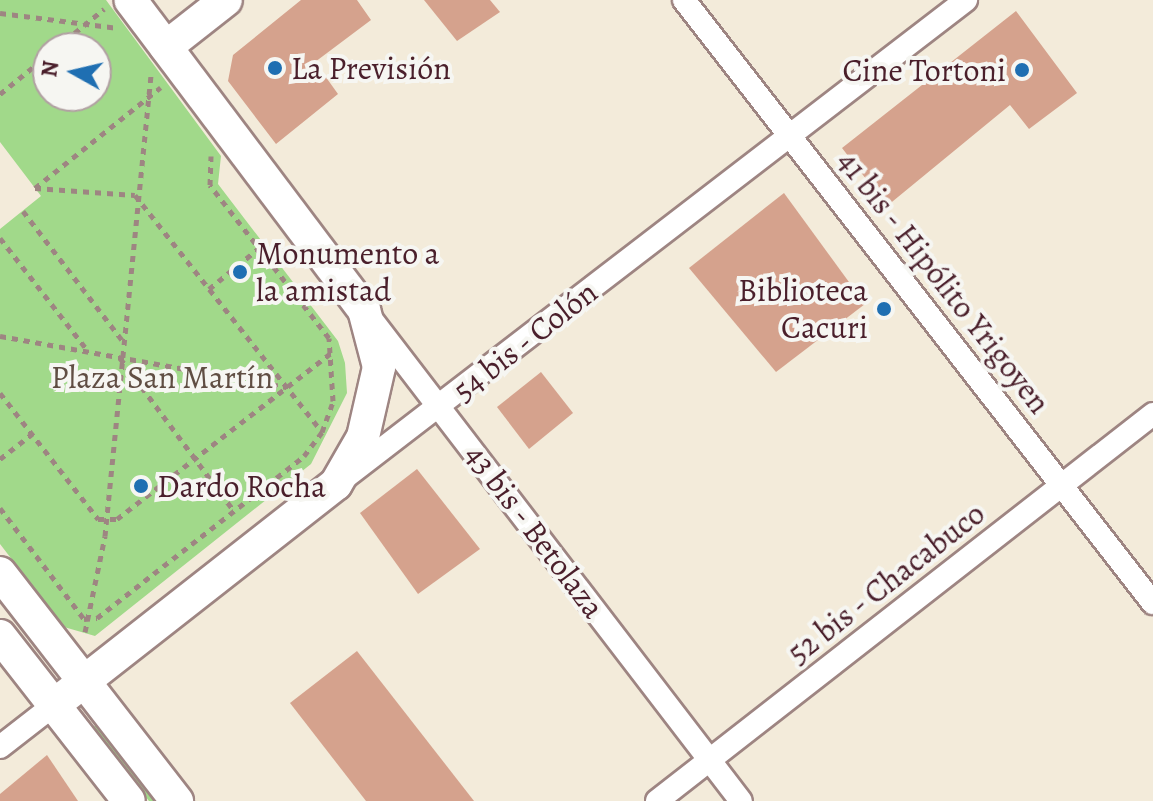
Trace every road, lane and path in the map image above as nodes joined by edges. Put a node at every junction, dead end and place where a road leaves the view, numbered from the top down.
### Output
1 (226, 0) edge
2 (684, 0) edge
3 (966, 0) edge
4 (0, 13) edge
5 (141, 19) edge
6 (86, 24) junction
7 (76, 32) edge
8 (32, 68) edge
9 (161, 87) junction
10 (0, 94) edge
11 (148, 97) junction
12 (169, 98) dead end
13 (791, 136) junction
14 (204, 145) dead end
15 (135, 195) junction
16 (23, 211) dead end
17 (0, 238) edge
18 (259, 248) junction
19 (209, 289) junction
20 (364, 310) junction
21 (0, 336) edge
22 (122, 340) junction
23 (88, 351) junction
24 (332, 352) junction
25 (120, 357) junction
26 (286, 387) junction
27 (0, 393) edge
28 (441, 406) junction
29 (1153, 414) edge
30 (322, 432) junction
31 (32, 434) junction
32 (0, 459) edge
33 (193, 459) junction
34 (336, 484) junction
35 (1062, 485) junction
36 (0, 508) edge
37 (234, 511) junction
38 (106, 519) junction
39 (0, 573) edge
40 (1153, 603) edge
41 (90, 619) junction
42 (85, 632) dead end
43 (0, 636) edge
44 (83, 680) junction
45 (54, 705) junction
46 (0, 747) edge
47 (709, 762) junction
48 (129, 801) edge
49 (177, 801) edge
50 (657, 801) edge
51 (741, 801) edge

1 - 5 main road
2 - 13 street, 41 bis - Hipólito Yrigoyen
3 - 13 street, 54 bis - Colón
4 - 6 path
5 - 6 path
5 - 6 path
5 - 20 main road, 43 bis - Betolaza
6 - 7 path
8 - 10 path
9 - 11 path
9 - 11 path
9 - 12 path
11 - 15 path
11 - 15 path
13 - 28 street, 54 bis - Colón
13 - 35 street, 41 bis - Hipólito Yrigoyen
14 - 18 path
15 - 19 path
15 - 22 path
16 - 22 path
17 - 23 path
18 - 19 path
18 - 24 path
19 - 26 path
20 - 28 street, 43 bis - Betolaza
20 - 34 main road
21 - 23 path
22 - 25 path
23 - 25 path
24 - 26 path
24 - 30 path
25 - 26 path
25 - 33 path
25 - 38 path
26 - 30 path
26 - 33 path
27 - 31 path
28 - 34 street, 54 bis - Colón
28 - 47 street, 43 bis - Betolaza
29 - 35 street, 52 bis - Chacabuco
30 - 37 path
31 - 32 path
31 - 38 path
33 - 37 path
33 - 38 path
34 - 44 main road, 54 bis - Colón
35 - 40 street, 41 bis - Hipólito Yrigoyen
35 - 47 street, 52 bis - Chacabuco
36 - 41 path
37 - 41 path
38 - 41 path
39 - 44 main road
41 - 42 path
43 - 45 main road
44 - 45 main road, 54 bis - Colón
44 - 49 main road
45 - 46 street
45 - 48 main road
47 - 50 street, 52 bis - Chacabuco
47 - 51 street, 43 bis - Betolaza

